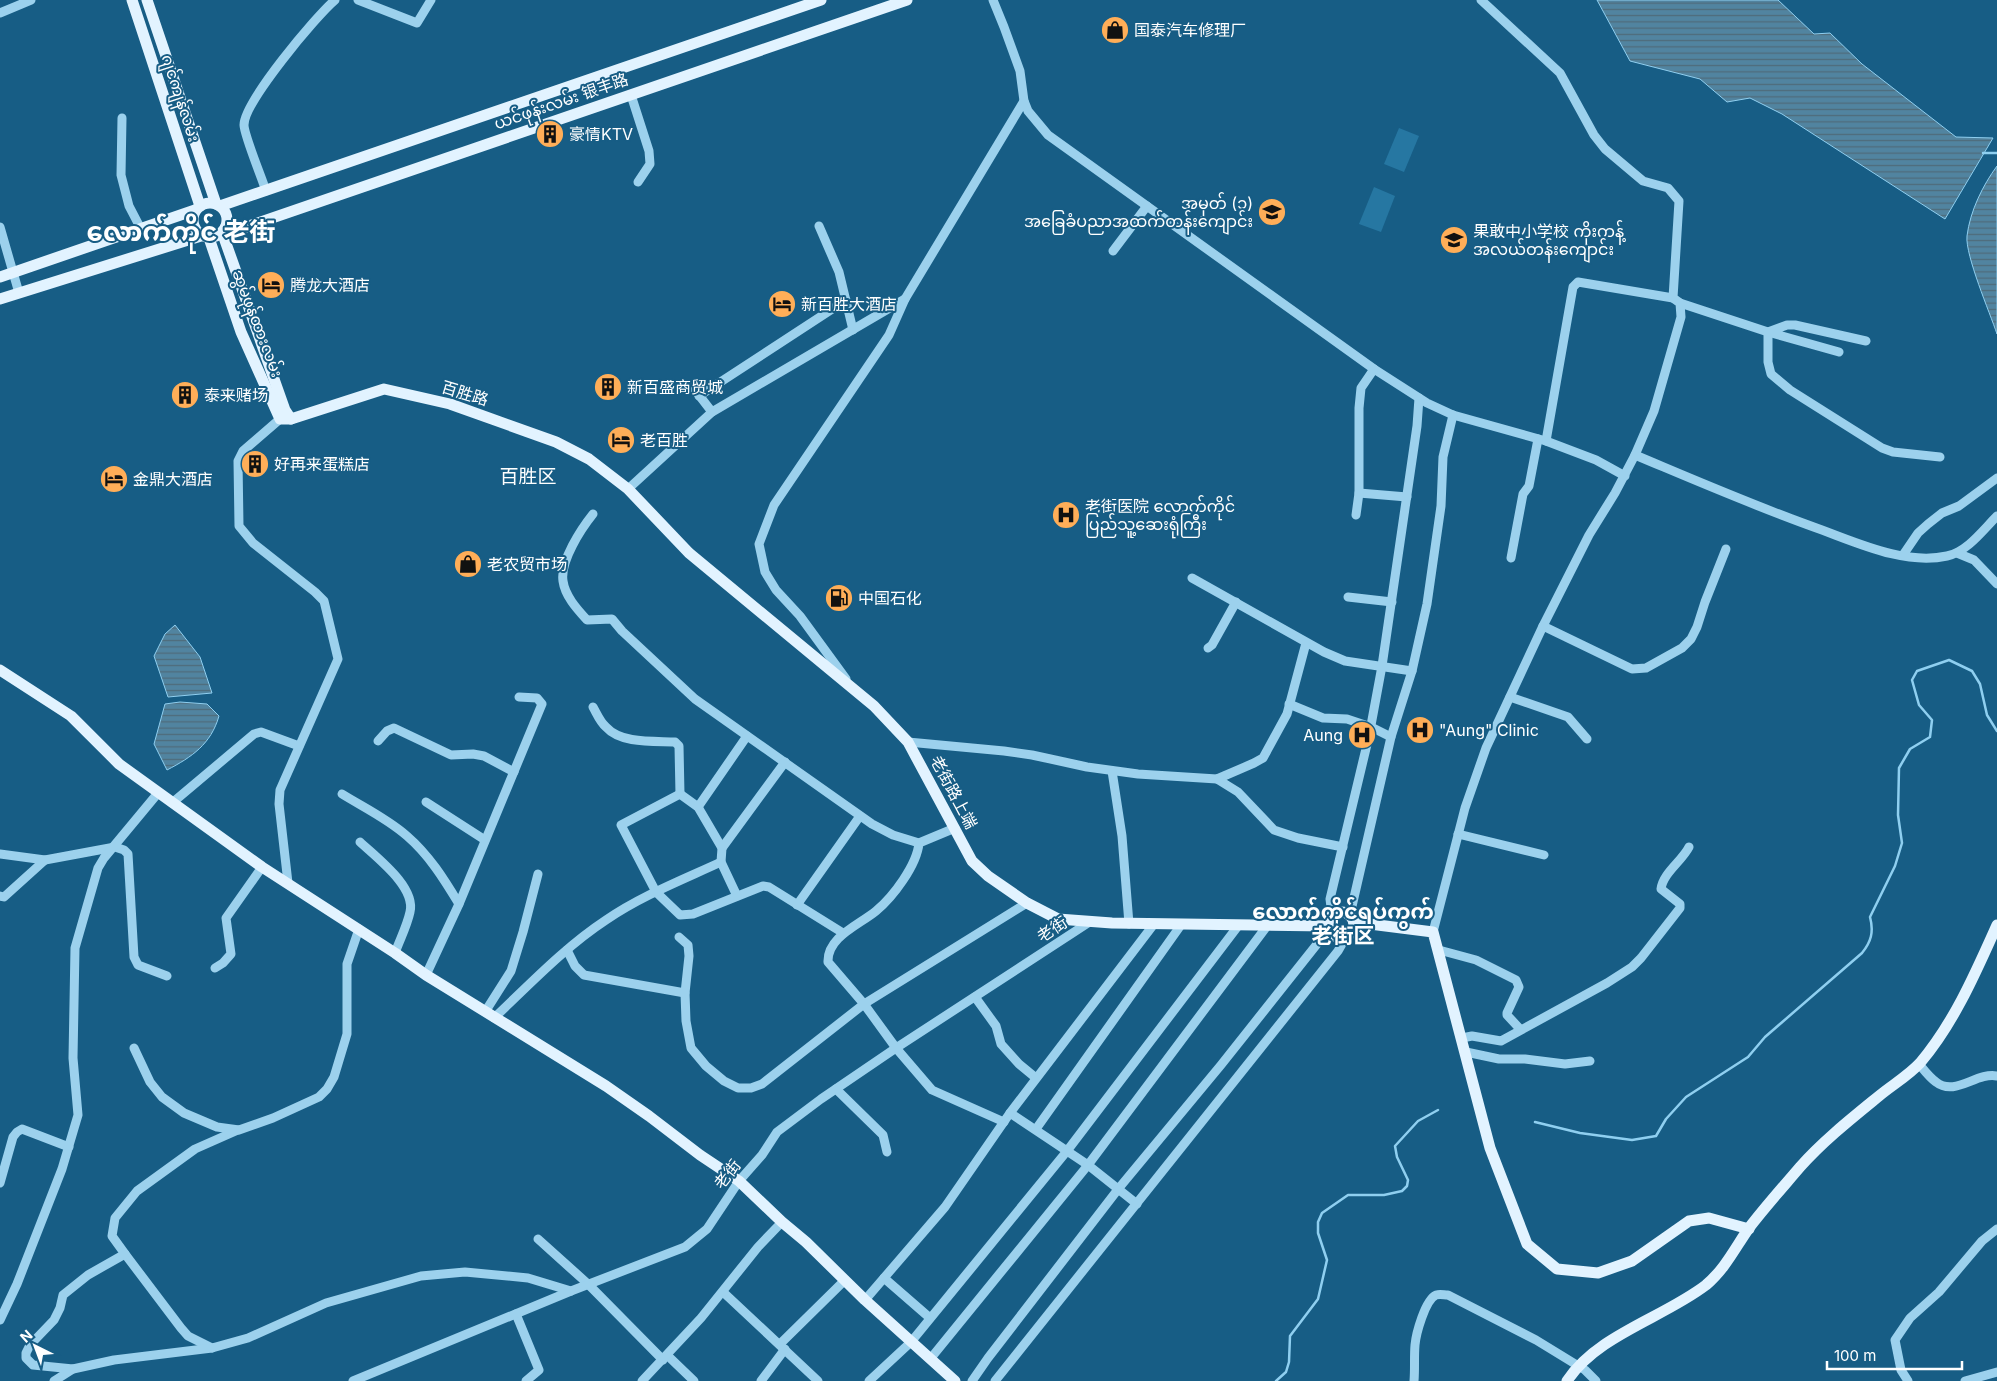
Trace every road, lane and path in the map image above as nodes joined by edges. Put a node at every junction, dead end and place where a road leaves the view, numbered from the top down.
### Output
1 (31, 0) edge
2 (132, 0) edge
3 (147, 0) edge
4 (335, 0) edge
5 (358, 0) edge
6 (431, 0) edge
7 (821, 0) edge
8 (907, 0) edge
9 (993, 0) edge
10 (1480, 0) edge
11 (0, 13) edge
12 (152, 15) junction
13 (138, 20) junction
14 (631, 95) junction
15 (1024, 101) junction
16 (122, 118) dead end
17 (638, 182) dead end
18 (266, 190) junction
19 (218, 205) junction
20 (1147, 206) junction
21 (198, 208) junction
22 (818, 226) dead end
23 (0, 227) edge
24 (141, 229) junction
25 (224, 230) junction
26 (205, 237) junction
27 (1113, 251) dead end
28 (12, 272) junction
29 (0, 277) edge
30 (19, 293) junction
31 (0, 299) edge
32 (905, 299) junction
33 (846, 300) junction
34 (1676, 301) junction
35 (853, 330) junction
36 (1768, 332) junction
37 (1866, 341) dead end
38 (1839, 352) dead end
39 (1374, 369) junction
40 (692, 386) dead end
41 (699, 396) junction
42 (1418, 398) junction
43 (712, 412) junction
44 (1453, 415) junction
45 (285, 416) junction
46 (1542, 440) junction
47 (1635, 455) junction
48 (1940, 457) dead end
49 (1625, 476) junction
50 (1997, 478) edge
51 (628, 490) junction
52 (1359, 493) junction
53 (1407, 498) junction
54 (593, 514) dead end
55 (1356, 515) dead end
56 (1997, 516) edge
57 (1726, 549) dead end
58 (1957, 553) junction
59 (1903, 555) junction
60 (1511, 558) dead end
61 (1192, 578) dead end
62 (1997, 584) edge
63 (1348, 597) dead end
64 (1236, 602) junction
65 (1392, 602) junction
66 (1543, 626) junction
67 (1306, 643) junction
68 (1208, 648) dead end
69 (1382, 666) junction
70 (0, 670) edge
71 (1412, 670) junction
72 (851, 686) junction
73 (519, 697) dead end
74 (1510, 697) junction
75 (1290, 704) junction
76 (593, 707) dead end
77 (1371, 727) junction
78 (746, 736) junction
79 (1391, 737) junction
80 (1587, 739) dead end
81 (378, 741) dead end
82 (908, 742) junction
83 (299, 746) junction
84 (785, 762) junction
85 (1112, 771) junction
86 (514, 772) junction
87 (1217, 779) junction
88 (158, 793) junction
89 (342, 794) dead end
90 (680, 794) junction
91 (426, 802) dead end
92 (172, 803) junction
93 (698, 807) junction
94 (860, 816) junction
95 (955, 828) junction
96 (1458, 834) junction
97 (485, 840) junction
98 (360, 842) dead end
99 (919, 844) junction
100 (114, 847) junction
101 (1342, 847) junction
102 (1690, 847) dead end
103 (722, 848) junction
104 (0, 854) edge
105 (1544, 855) dead end
106 (45, 860) junction
107 (721, 862) junction
108 (262, 867) junction
109 (538, 874) dead end
110 (288, 884) junction
111 (656, 892) junction
112 (0, 896) edge
113 (737, 896) junction
114 (1027, 903) junction
115 (458, 904) junction
116 (797, 905) junction
117 (1352, 918) junction
118 (1091, 921) junction
119 (1128, 924) junction
120 (1154, 924) junction
121 (1330, 924) junction
122 (1181, 925) junction
123 (1997, 925) edge
124 (1238, 926) junction
125 (1267, 926) junction
126 (359, 929) junction
127 (1433, 932) junction
128 (843, 933) junction
129 (679, 937) dead end
130 (1346, 937) junction
131 (567, 950) junction
132 (1439, 950) junction
133 (395, 953) junction
134 (215, 968) dead end
135 (426, 975) junction
136 (167, 976) dead end
137 (684, 993) junction
138 (975, 997) junction
139 (864, 1004) junction
140 (489, 1015) junction
141 (1520, 1029) junction
142 (1462, 1038) junction
143 (134, 1048) dead end
144 (896, 1048) junction
145 (1466, 1052) junction
146 (1590, 1061) dead end
147 (1919, 1064) junction
148 (1997, 1076) edge
149 (1036, 1078) junction
150 (836, 1089) junction
151 (1010, 1113) junction
152 (1004, 1122) junction
153 (239, 1130) junction
154 (1036, 1130) junction
155 (69, 1147) junction
156 (1067, 1151) junction
157 (888, 1152) dead end
158 (1088, 1165) junction
159 (739, 1181) junction
160 (0, 1183) edge
161 (1119, 1188) junction
162 (1137, 1204) junction
163 (782, 1222) junction
164 (1749, 1229) junction
165 (1997, 1229) edge
166 (538, 1239) dead end
167 (125, 1254) junction
168 (884, 1278) junction
169 (845, 1280) junction
170 (588, 1284) junction
171 (571, 1291) junction
172 (723, 1292) junction
173 (865, 1300) junction
174 (516, 1314) junction
175 (930, 1318) junction
176 (0, 1320) edge
177 (911, 1342) junction
178 (782, 1346) junction
179 (212, 1348) junction
180 (665, 1357) junction
181 (931, 1358) junction
182 (1578, 1366) junction
183 (73, 1369) junction
184 (1997, 1372) edge
185 (54, 1381) edge
186 (353, 1381) edge
187 (526, 1381) edge
188 (642, 1381) edge
189 (694, 1381) edge
190 (761, 1381) edge
191 (818, 1381) edge
192 (868, 1381) edge
193 (955, 1381) edge
194 (972, 1381) edge
195 (996, 1381) edge
196 (1414, 1381) edge
197 (1567, 1381) edge
198 (1596, 1381) edge
199 (1908, 1381) edge
200 (1965, 1381) edge

1 - 11 street
2 - 13 main road, ဂျင်ကျန်လမ်း
3 - 12 main road, ဂျင်ကျန်လမ်း
4 - 18 street
5 - 6 street
7 - 18 main road, ယင်ဖုန်းလမ်း 银丰路
8 - 14 main road, ယင်ဖုန်းလမ်း 银丰路
9 - 15 street
10 - 34 street
12 - 13 main road
12 - 19 main road, ဂျင်ကျန်လမ်း
13 - 21 main road, ဂျင်ကျန်လမ်း
14 - 17 street
14 - 25 main road, ယင်ဖုန်းလမ်း 银丰路
15 - 20 street
15 - 32 street
16 - 24 street
18 - 19 main road, ယင်ဖုန်းလမ်း 银丰路
19 - 21 main road
19 - 25 main road
20 - 27 street
20 - 39 street
21 - 24 main road
21 - 26 main road
22 - 33 street
23 - 28 street
24 - 28 main road
25 - 26 main road
25 - 45 main road, ဆွမ်ဖုန်ထားလမ်း
26 - 30 main road
26 - 45 main road, ဆွမ်ဖုန်ထားလမ်း
28 - 29 main road
28 - 30 street
30 - 31 main road
32 - 35 street
32 - 72 street
33 - 35 street
33 - 41 street
34 - 36 street
34 - 46 street
34 - 47 street
35 - 43 street
36 - 37 street
36 - 38 street
36 - 48 street
39 - 42 street
39 - 52 street
40 - 41 street
41 - 43 street
42 - 44 street
42 - 53 street
43 - 51 street
44 - 46 street
44 - 71 street
45 - 51 main road, 百胜路
45 - 83 street
46 - 49 street
46 - 60 street
47 - 49 street
47 - 59 street
49 - 66 street
50 - 59 street
51 - 72 main road, 老街路上端
52 - 53 street
52 - 55 street
53 - 65 street
54 - 78 street
56 - 58 street
57 - 66 street
58 - 59 street
58 - 62 street
61 - 64 street
63 - 65 street
64 - 67 street
64 - 68 street
65 - 69 street
66 - 74 street
67 - 69 street
67 - 75 street
69 - 71 street
69 - 77 street
70 - 88 main road
71 - 79 street
72 - 82 main road, 老街路上端
73 - 86 street
74 - 80 street
74 - 96 street
75 - 77 street
75 - 87 street
76 - 90 street
77 - 79 street
77 - 101 street
78 - 84 street
78 - 93 street
79 - 117 street
81 - 86 street
82 - 85 street
82 - 95 main road, 老街路上端
83 - 92 street
83 - 110 street
84 - 94 street
84 - 103 street
85 - 87 street
85 - 119 street
86 - 97 street
87 - 101 street
88 - 92 main road
88 - 100 street
89 - 115 street
90 - 93 street
90 - 111 street
91 - 97 street
92 - 108 main road
93 - 103 street
94 - 99 street
94 - 116 street
95 - 99 street
95 - 114 main road, 老街路上端
96 - 105 street
96 - 127 street
97 - 115 street
98 - 133 street
99 - 128 street
100 - 106 street
100 - 136 street
100 - 155 street
101 - 121 street
102 - 141 street
103 - 107 street
104 - 106 street
106 - 112 street
107 - 111 street
107 - 113 street
108 - 110 main road
108 - 134 street
109 - 140 street
110 - 126 main road
111 - 113 street
111 - 131 street
113 - 116 street
114 - 118 main road, 老街路上端
114 - 139 street
115 - 135 street
116 - 128 street
117 - 121 main road
117 - 127 main road
117 - 130 main road
118 - 119 main road, 老街路上端
118 - 138 street, 老街
119 - 120 main road, 老街路上端
120 - 122 main road, 老街路上端
120 - 149 street
121 - 125 main road, 老街路上端
121 - 130 main road
121 - 161 street
122 - 124 main road, 老街路上端
122 - 154 street
123 - 147 main road
124 - 125 main road, 老街路上端
124 - 156 street
125 - 158 street
126 - 133 main road
126 - 153 street
127 - 132 main road
128 - 139 street
129 - 137 street
130 - 162 street
131 - 137 street
131 - 140 street
132 - 141 street
132 - 142 main road
133 - 135 main road
135 - 140 main road
137 - 139 street
138 - 144 street, 老街
138 - 149 street
139 - 144 street
140 - 159 main road
141 - 142 street
142 - 145 main road
143 - 153 street
144 - 150 street, 老街
144 - 152 street
145 - 146 street
145 - 164 main road
147 - 148 street
147 - 164 main road
149 - 151 street
150 - 157 street
150 - 159 street, 老街
151 - 152 street
151 - 154 street
152 - 168 street
153 - 167 street
154 - 156 street
155 - 160 street
155 - 176 street
156 - 158 street
156 - 175 street
158 - 161 street
158 - 181 street
159 - 163 main road
159 - 170 street, 老街
161 - 162 street
161 - 194 street
162 - 195 street
163 - 169 main road
163 - 172 street
164 - 182 main road
165 - 199 street
166 - 170 street
167 - 179 street
167 - 183 street
168 - 173 street
168 - 175 street
169 - 173 main road
169 - 178 street
170 - 171 street, 老街
170 - 180 street
171 - 174 street, 老街
171 - 179 street
172 - 178 street
172 - 180 street
173 - 177 main road
174 - 186 street, 老街
174 - 187 street
175 - 177 street
177 - 181 main road
177 - 192 street
178 - 190 street
178 - 191 street
179 - 183 street
180 - 188 street
180 - 189 street
181 - 193 main road
182 - 196 street
182 - 197 main road
182 - 198 street
183 - 185 street
184 - 200 street

